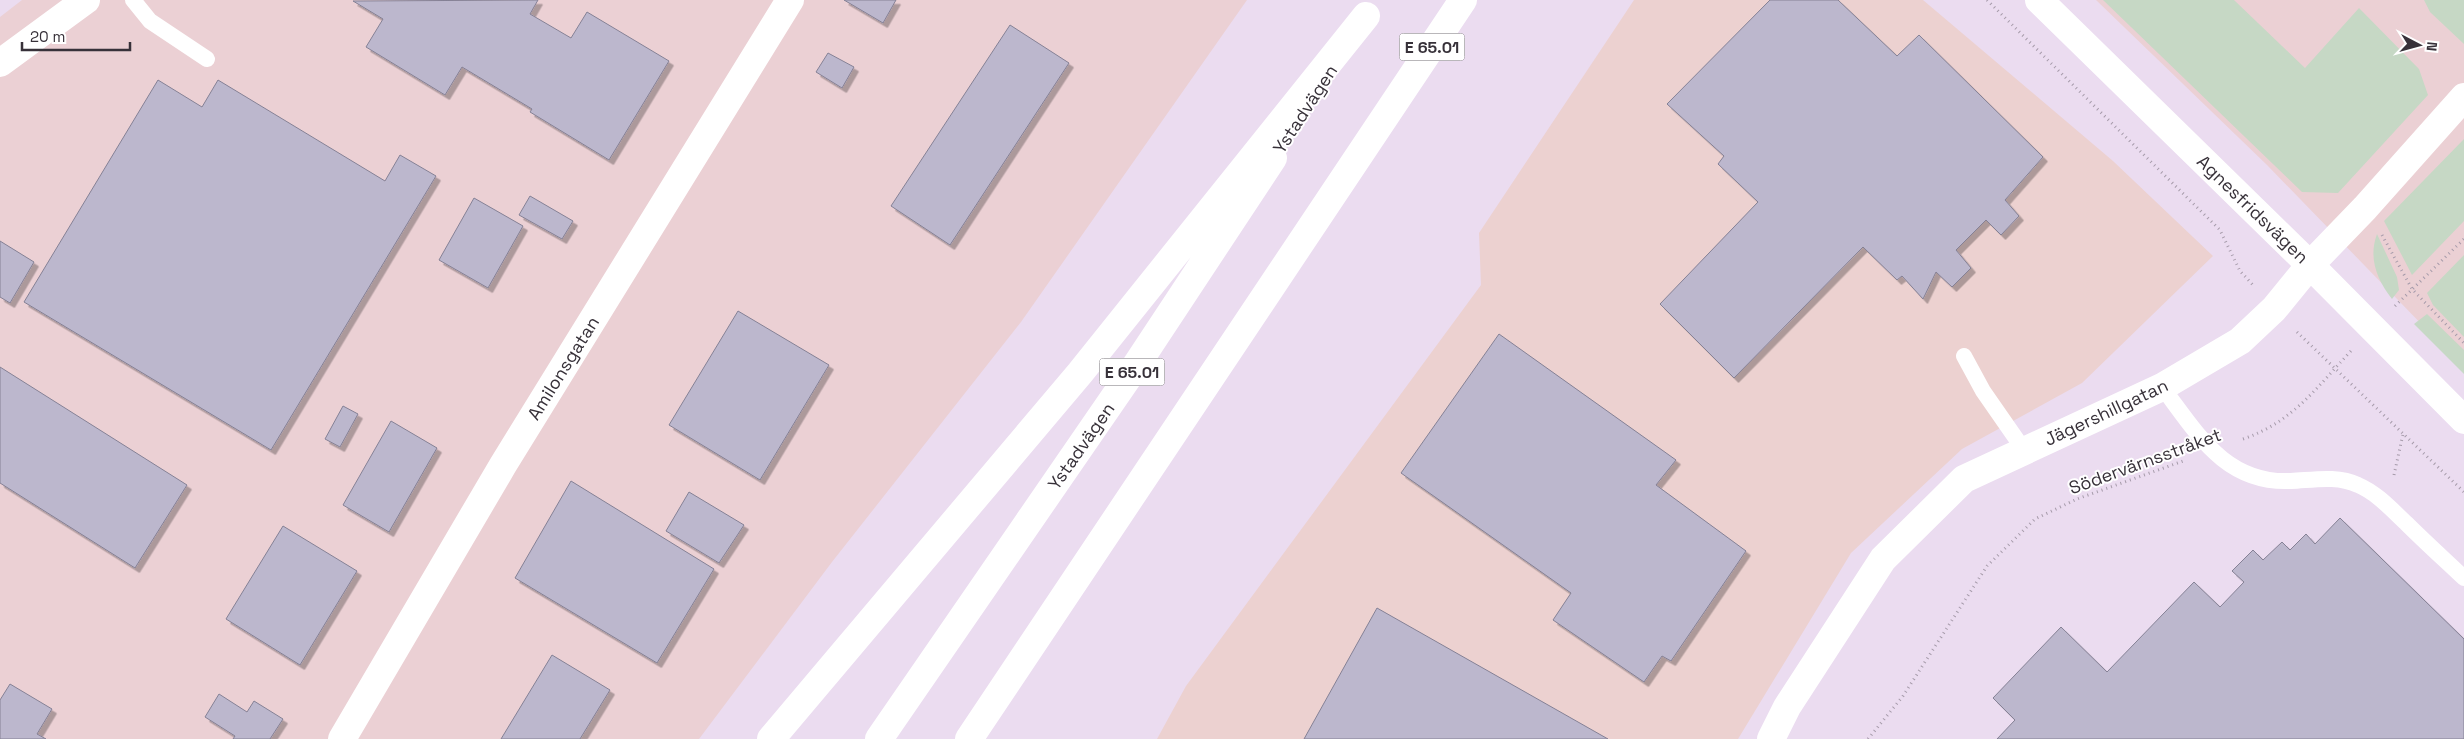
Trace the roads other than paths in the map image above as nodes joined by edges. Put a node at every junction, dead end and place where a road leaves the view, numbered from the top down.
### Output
1 (86, 0) edge
2 (133, 0) edge
3 (790, 0) edge
4 (1462, 0) edge
5 (2039, 0) edge
6 (1372, 8) edge
7 (207, 59) dead end
8 (0, 63) edge
9 (2464, 97) edge
10 (2310, 265) junction
11 (1964, 356) dead end
12 (2162, 387) junction
13 (2464, 420) edge
14 (2024, 450) junction
15 (2464, 578) edge
16 (342, 739) edge
17 (771, 739) edge
18 (879, 739) edge
19 (969, 739) edge
20 (1771, 739) edge

1 - 8 main road
2 - 7 lane
3 - 16 main road, Amilonsgatan
4 - 19 main road, E 65.01
5 - 10 main road, Agnesfridsvägen
6 - 17 main road
6 - 18 main road, Ystadvägen / E 65.01
9 - 10 main road, Jägershillgatan
10 - 12 main road, Jägershillgatan
10 - 13 main road, Agnesfridsvägen
11 - 14 lane
12 - 14 main road, Jägershillgatan
12 - 15 lane
14 - 20 main road, Jägershillgatan

